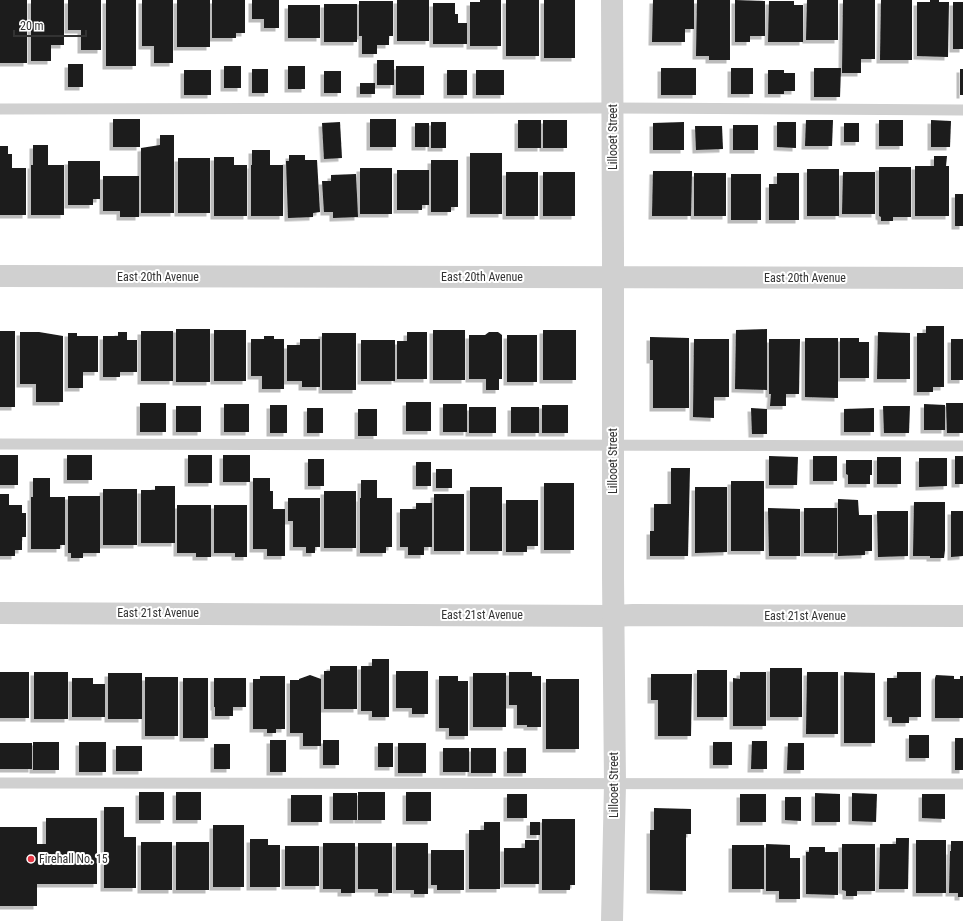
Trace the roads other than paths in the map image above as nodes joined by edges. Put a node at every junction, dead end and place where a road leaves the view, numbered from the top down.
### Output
1 (612, 0) edge
2 (613, 108) junction
3 (0, 109) edge
4 (963, 110) edge
5 (0, 276) edge
6 (613, 277) junction
7 (963, 278) edge
8 (0, 444) edge
9 (613, 446) junction
10 (963, 446) edge
11 (0, 613) edge
12 (613, 616) junction
13 (963, 616) edge
14 (0, 783) edge
15 (615, 784) junction
16 (963, 784) edge
17 (612, 921) edge

1 - 2 street, Lillooet Street
2 - 3 lane
2 - 4 lane
2 - 6 street, Lillooet Street
5 - 6 street, East 20th Avenue
6 - 7 street, East 20th Avenue
6 - 9 street, Lillooet Street
8 - 9 lane
9 - 10 lane
9 - 12 street, Lillooet Street
11 - 12 street, East 21st Avenue
12 - 13 street, East 21st Avenue
12 - 15 street, Lillooet Street
14 - 15 lane
15 - 16 lane
15 - 17 street, Lillooet Street

